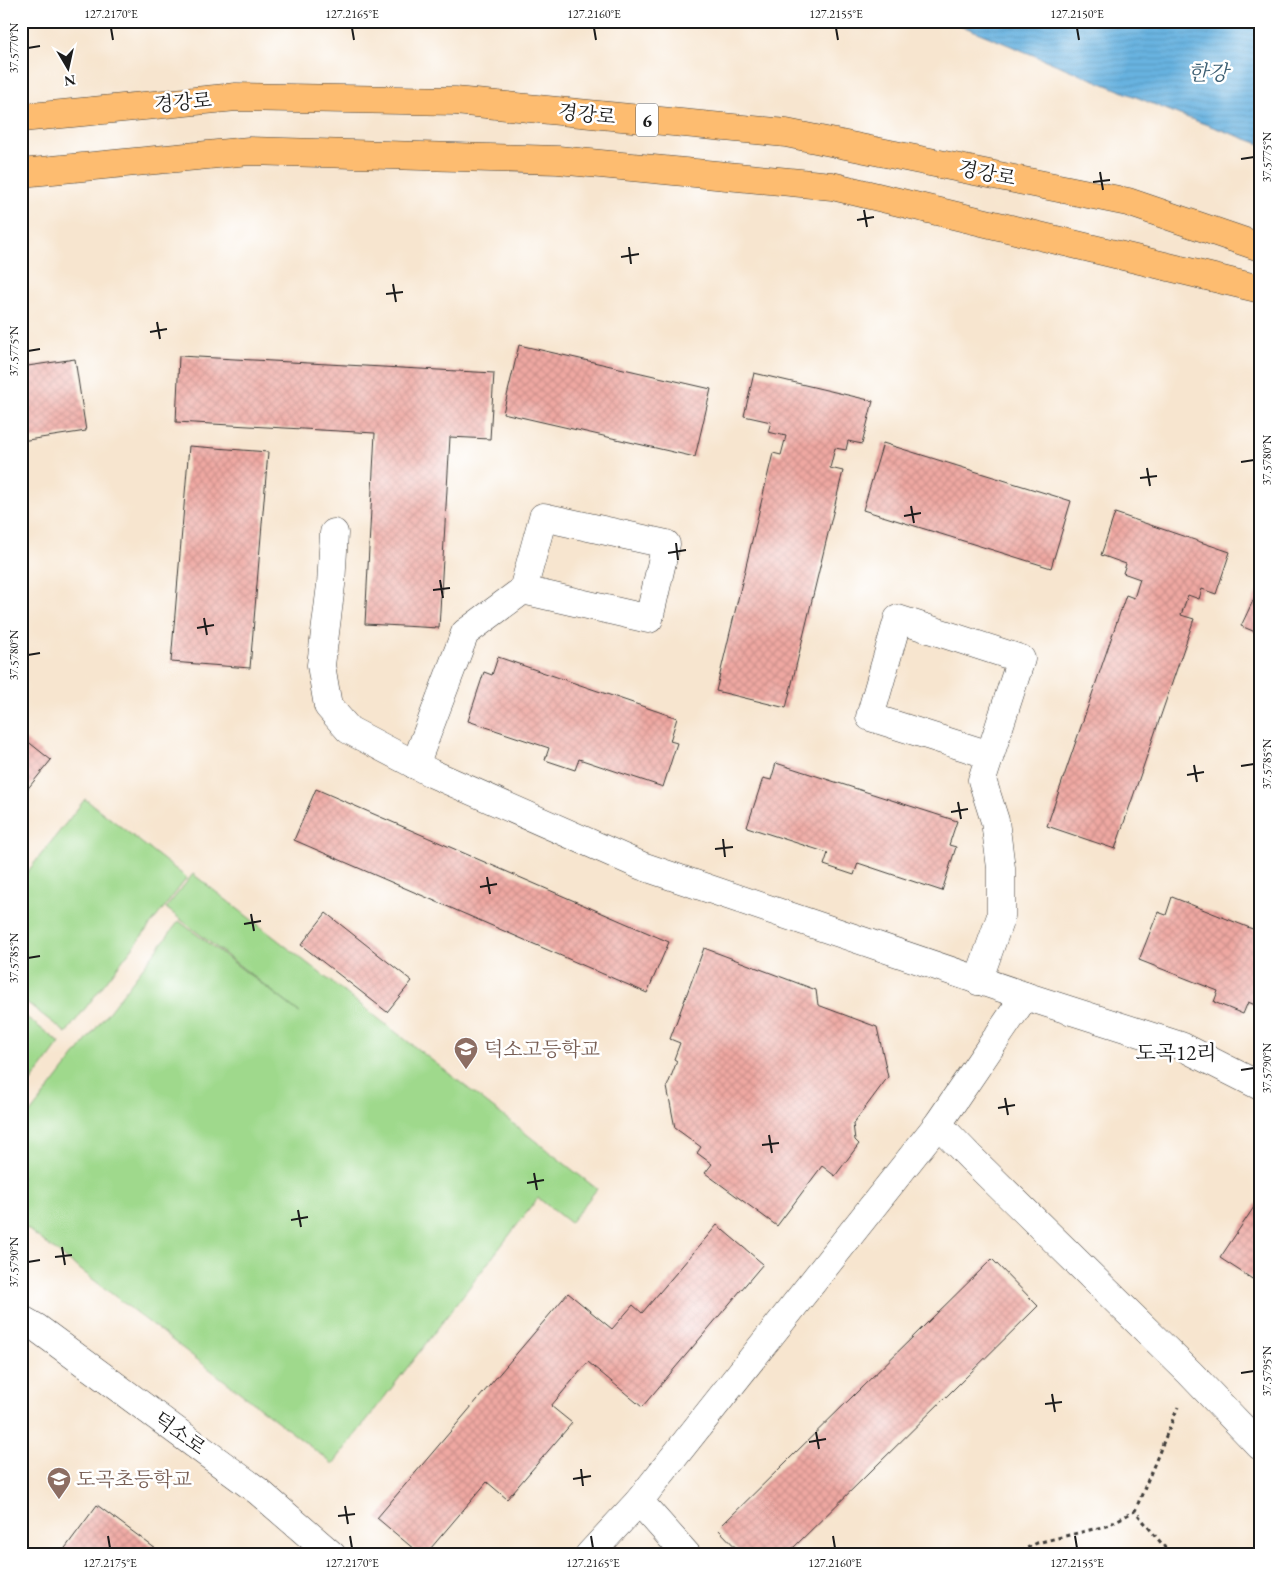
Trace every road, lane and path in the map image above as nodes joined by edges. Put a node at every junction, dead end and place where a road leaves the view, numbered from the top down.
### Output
1 (21, 118) edge
2 (21, 173) edge
3 (1260, 246) edge
4 (1260, 289) edge
5 (334, 533) dead end
6 (523, 590) junction
7 (415, 764) junction
8 (982, 780) junction
9 (978, 981) junction
10 (1025, 996) junction
11 (1260, 1086) edge
12 (938, 1124) junction
13 (21, 1319) edge
14 (1190, 1373) junction
15 (1258, 1439) edge
16 (639, 1501) junction
17 (1135, 1511) junction
18 (332, 1555) edge
19 (588, 1555) edge
20 (687, 1555) edge
21 (1013, 1555) edge
22 (1171, 1555) edge

1 - 3 main road, 경강로 / 6
2 - 4 main road
5 - 7 street
6 - 6 street
6 - 7 street
7 - 9 street
8 - 8 street
8 - 9 street
9 - 10 street
10 - 11 street
10 - 12 street
12 - 14 street
12 - 16 street
13 - 18 street, 덕소로
14 - 15 street
14 - 17 path
16 - 19 street
16 - 20 street
17 - 21 path
17 - 22 path

